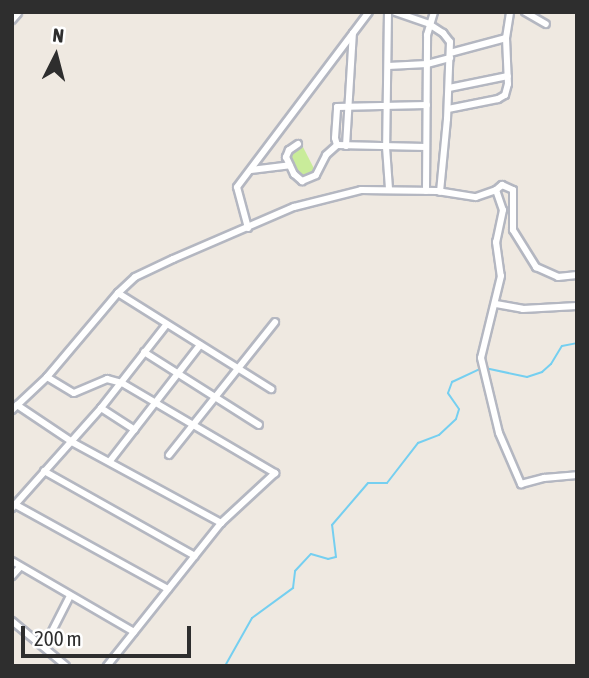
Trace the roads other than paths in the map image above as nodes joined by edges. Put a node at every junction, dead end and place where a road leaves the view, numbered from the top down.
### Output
1 (369, 12) edge
2 (388, 12) edge
3 (395, 12) edge
4 (434, 12) edge
5 (510, 12) edge
6 (525, 12) edge
7 (18, 13) edge
8 (12, 20) edge
9 (429, 24) junction
10 (546, 24) dead end
11 (353, 33) junction
12 (506, 38) junction
13 (450, 55) junction
14 (427, 64) junction
15 (388, 66) junction
16 (508, 76) junction
17 (449, 88) junction
18 (389, 105) junction
19 (427, 105) junction
20 (349, 106) junction
21 (448, 109) junction
22 (299, 144) dead end
23 (337, 145) junction
24 (346, 146) junction
25 (386, 147) junction
26 (426, 147) junction
27 (290, 165) junction
28 (251, 170) junction
29 (389, 188) junction
30 (496, 190) junction
31 (426, 191) junction
32 (440, 192) junction
33 (248, 228) junction
34 (577, 275) edge
35 (118, 293) junction
36 (496, 304) junction
37 (577, 306) edge
38 (275, 322) dead end
39 (166, 325) junction
40 (200, 345) junction
41 (144, 352) junction
42 (239, 368) junction
43 (178, 375) junction
44 (47, 377) junction
45 (121, 383) junction
46 (271, 389) dead end
47 (216, 398) junction
48 (157, 403) junction
49 (15, 408) edge
50 (101, 408) junction
51 (258, 425) dead end
52 (193, 426) junction
53 (135, 430) junction
54 (72, 442) junction
55 (169, 456) dead end
56 (110, 461) junction
57 (44, 471) junction
58 (577, 475) edge
59 (13, 505) edge
60 (221, 523) junction
61 (195, 556) junction
62 (12, 561) edge
63 (20, 567) junction
64 (12, 576) edge
65 (168, 589) junction
66 (70, 596) junction
67 (12, 621) edge
68 (134, 632) junction
69 (44, 647) junction
70 (66, 666) edge
71 (107, 666) edge

1 - 11 street
2 - 15 street
3 - 9 street
4 - 9 street
5 - 12 street
6 - 10 street
7 - 8 street
9 - 13 street
9 - 14 street
11 - 20 street
11 - 28 street
12 - 13 street
12 - 16 street
13 - 14 street
13 - 17 street
14 - 15 street
14 - 19 street
15 - 18 street
16 - 17 street
16 - 21 street
17 - 21 street
18 - 19 street
18 - 20 street
18 - 25 street
19 - 26 street
20 - 23 street
20 - 24 street
21 - 32 street
22 - 27 street
23 - 24 street
23 - 27 street
24 - 25 street
25 - 26 street
25 - 29 street
26 - 31 street
27 - 28 street
28 - 33 street
29 - 31 street
29 - 33 street
30 - 32 street
30 - 34 street
30 - 36 street
31 - 32 street
33 - 35 street
35 - 39 street
35 - 44 street
36 - 37 street
36 - 58 street
38 - 42 street
39 - 40 street
39 - 41 street
40 - 42 street
40 - 43 street
41 - 43 street
41 - 45 street
42 - 46 street
42 - 47 street
43 - 47 street
43 - 48 street
44 - 45 street
44 - 49 street
45 - 48 street
45 - 50 street
47 - 51 street
47 - 52 street
48 - 52 street
48 - 53 street
49 - 54 street
50 - 53 street
50 - 54 street
52 - 55 street
52 - 60 street
53 - 56 street
54 - 56 street
54 - 57 street
56 - 60 street
57 - 59 street
57 - 61 street
59 - 65 street
60 - 61 street
61 - 65 street
62 - 63 street
63 - 64 street
63 - 66 street
65 - 68 street
66 - 68 street
66 - 69 street
67 - 69 street
68 - 71 street
69 - 70 street

